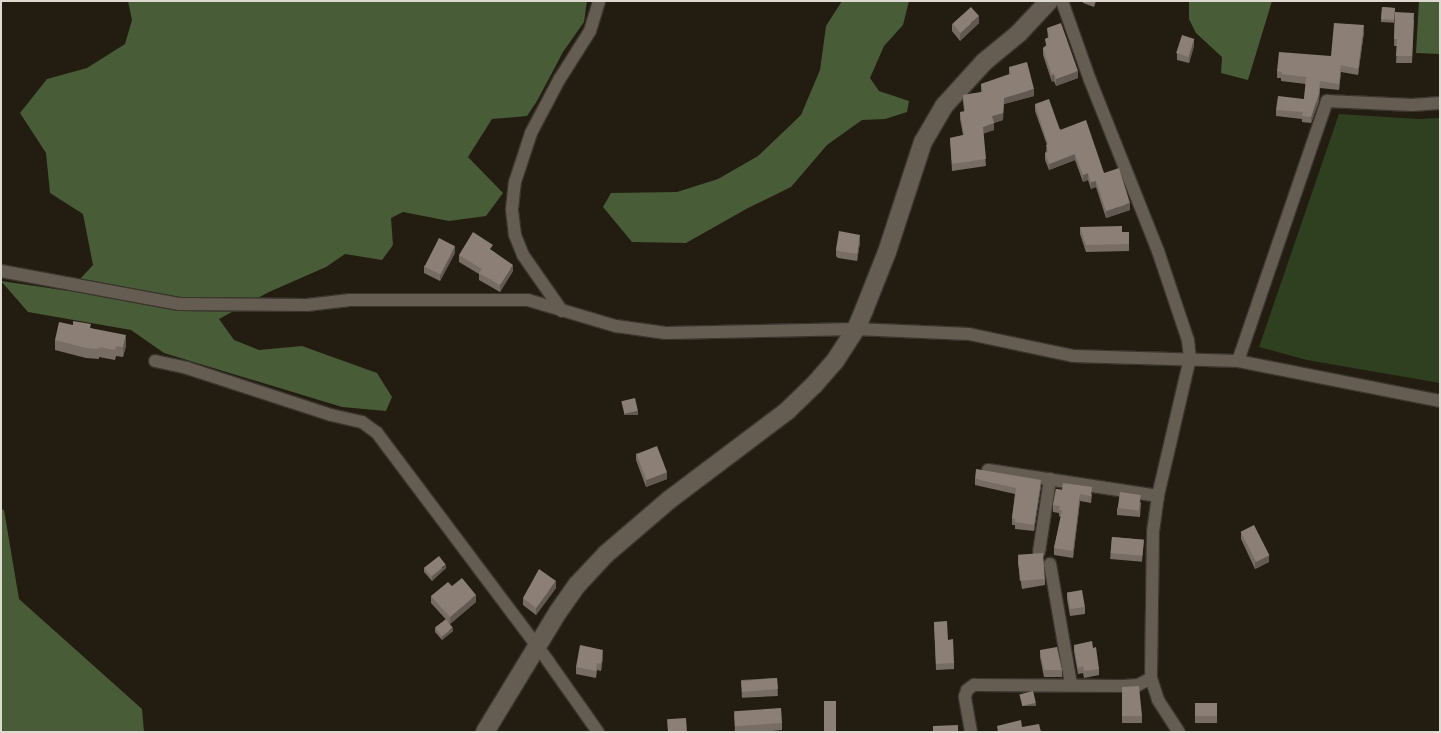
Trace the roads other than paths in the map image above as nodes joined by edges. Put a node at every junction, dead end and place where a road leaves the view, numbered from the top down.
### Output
1 (599, 1) edge
2 (1048, 1) edge
3 (1062, 1) edge
4 (1440, 103) edge
5 (1, 272) edge
6 (562, 311) junction
7 (856, 329) junction
8 (1190, 358) junction
9 (155, 361) dead end
10 (1238, 361) junction
11 (1440, 401) edge
12 (988, 470) edge
13 (1050, 479) junction
14 (1158, 496) junction
15 (1039, 552) edge
16 (1050, 564) dead end
17 (537, 646) junction
18 (1151, 678) junction
19 (1072, 684) junction
20 (485, 732) edge
21 (598, 732) edge
22 (971, 732) edge
23 (1179, 732) edge

1 - 6 street
2 - 7 street
3 - 8 street
4 - 10 street
5 - 6 street
6 - 7 street
7 - 8 street
7 - 17 street
8 - 10 street
8 - 14 street
9 - 17 street
10 - 11 street
12 - 13 street
13 - 14 street
13 - 15 street
14 - 18 street
16 - 19 street
17 - 20 street
17 - 21 street
18 - 19 street
18 - 23 street
19 - 22 street

